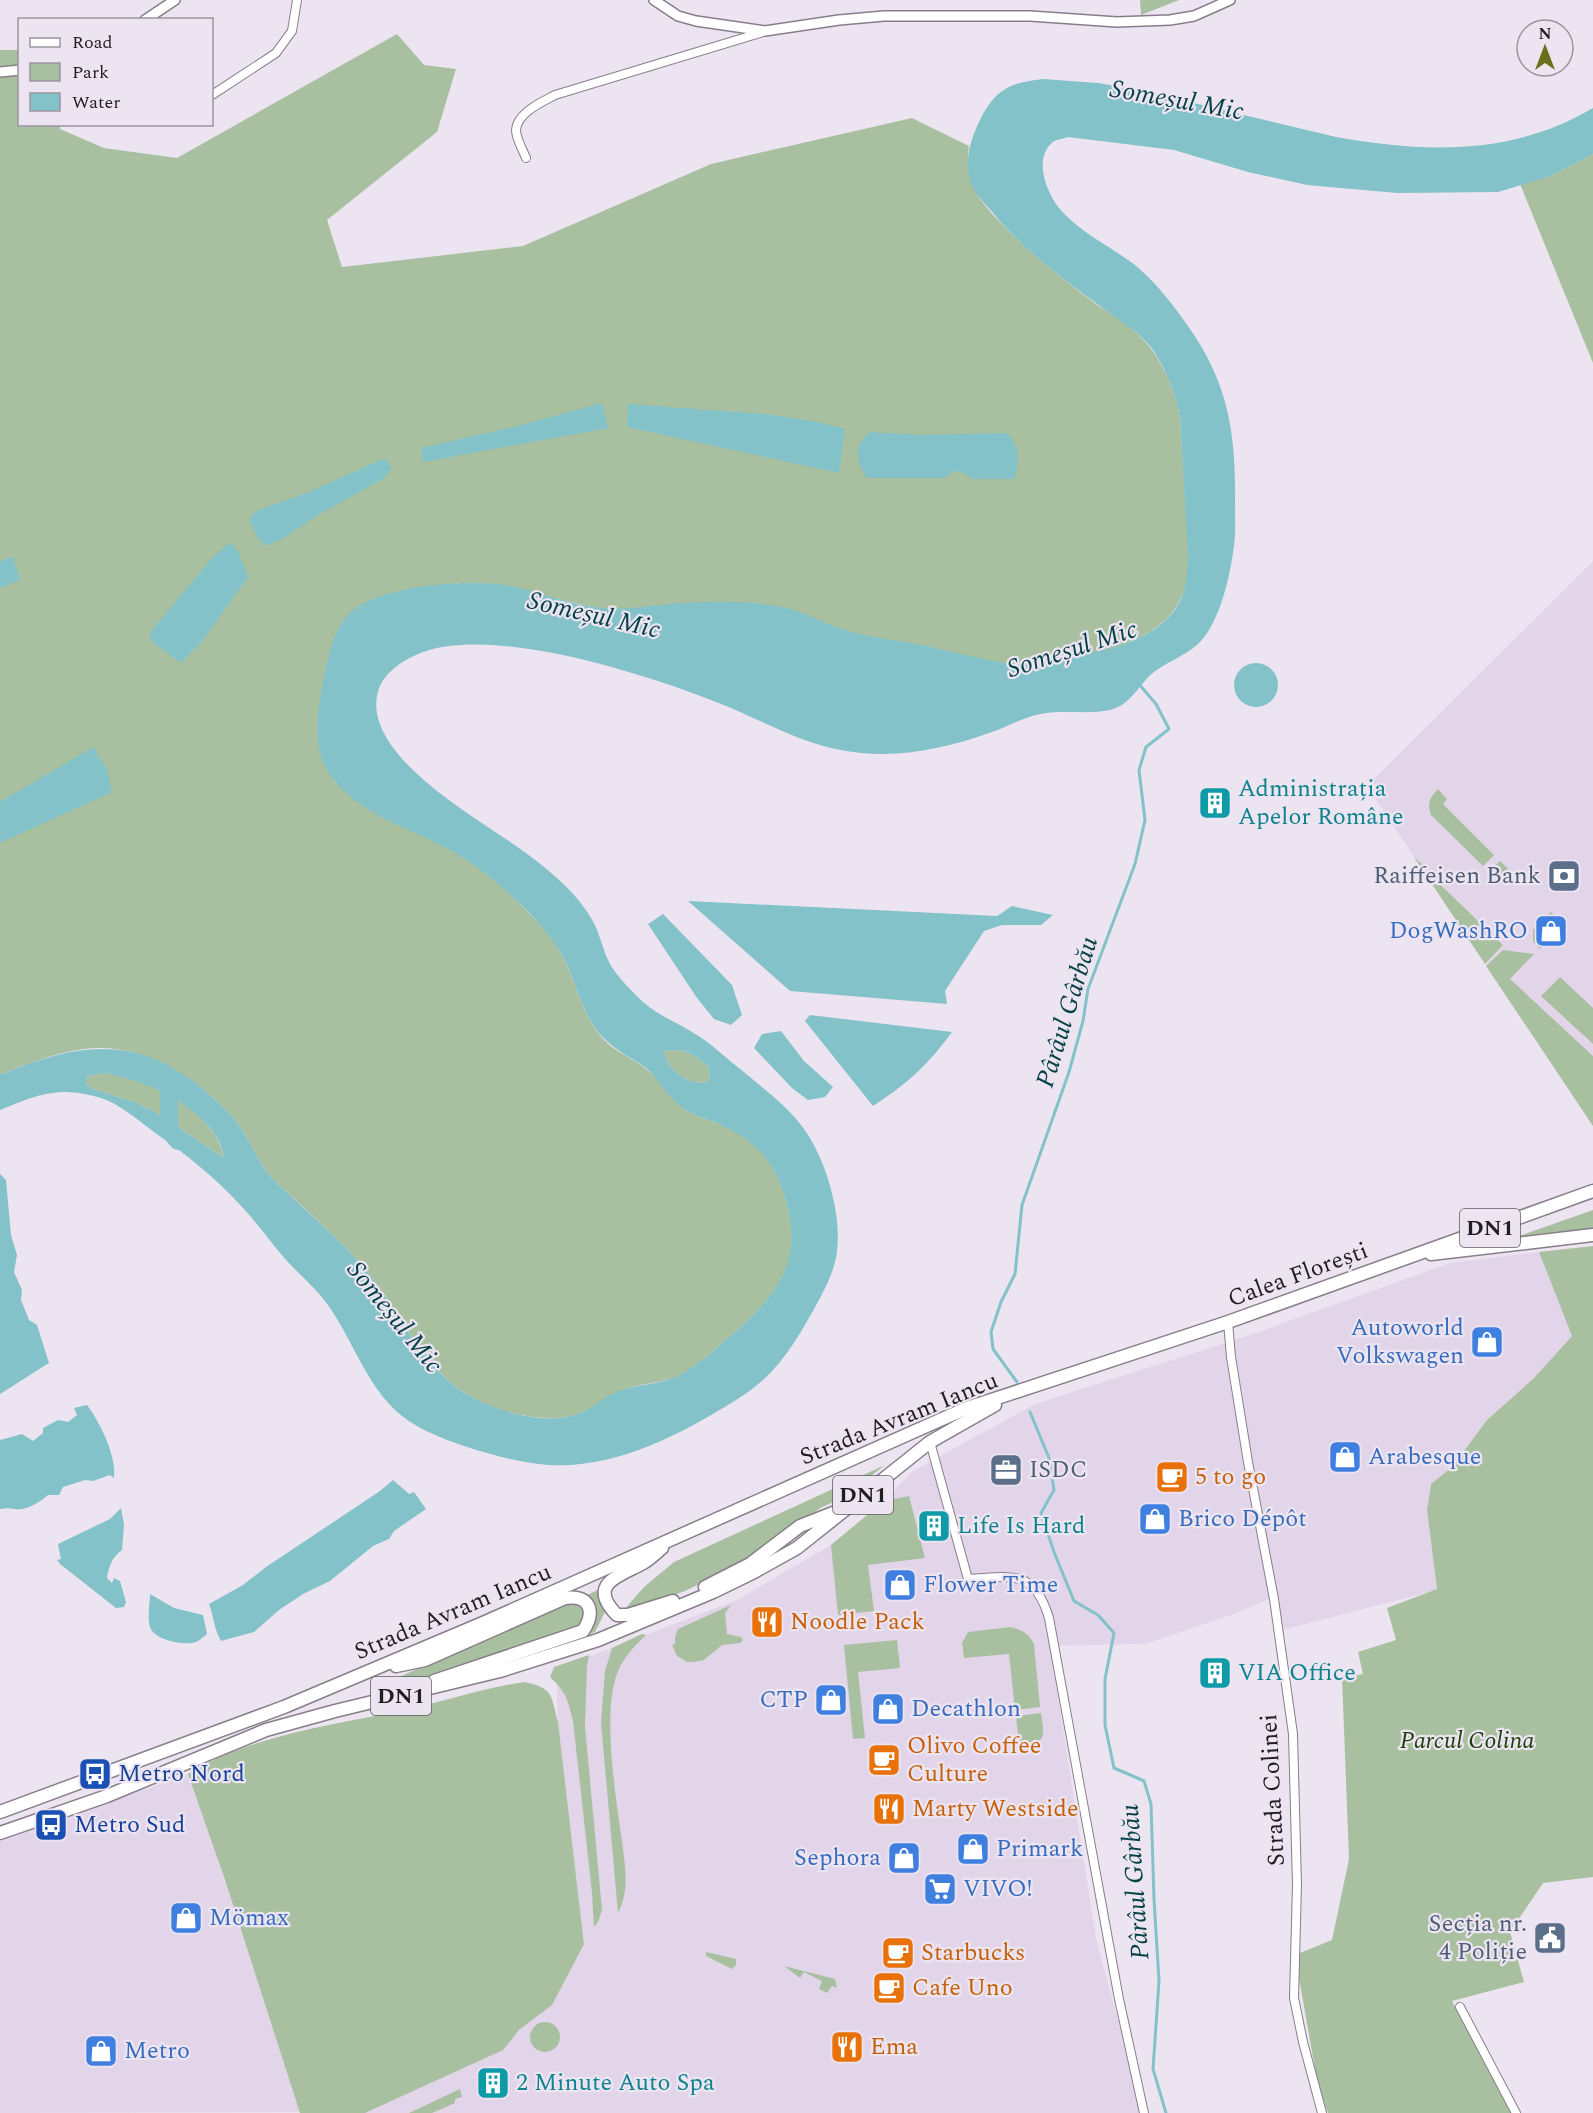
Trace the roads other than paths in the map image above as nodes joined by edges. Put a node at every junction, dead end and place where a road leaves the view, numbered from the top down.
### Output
1 (175, 0) edge
2 (297, 0) edge
3 (654, 0) edge
4 (1230, 0) edge
5 (148, 18) edge
6 (765, 31) junction
7 (18, 70) edge
8 (0, 72) edge
9 (213, 94) edge
10 (526, 158) dead end
11 (1593, 1191) edge
12 (1593, 1235) edge
13 (1409, 1257) junction
14 (1227, 1322) junction
15 (1017, 1393) junction
16 (930, 1442) junction
17 (849, 1506) junction
18 (677, 1536) junction
19 (365, 1674) junction
20 (410, 1694) junction
21 (0, 1812) edge
22 (0, 1833) edge
23 (1460, 2007) dead end
24 (1144, 2113) edge
25 (1322, 2113) edge
26 (1516, 2113) edge

1 - 5 street
2 - 9 street
3 - 6 street
4 - 6 street
6 - 10 street
7 - 8 street
11 - 13 main road, Calea Florești / DN1
12 - 13 main road
13 - 14 main road, Calea Florești / DN1
14 - 15 main road, Calea Florești / DN1
14 - 25 street, Strada Colinei
15 - 16 main road, Strada Avram Iancu / DN1
15 - 18 main road, Strada Avram Iancu / DN1
16 - 17 main road, Strada Avram Iancu / DN1
16 - 24 street
17 - 18 main road
17 - 20 main road, Strada Avram Iancu / DN1
18 - 19 main road, Strada Avram Iancu / DN1
19 - 20 main road
19 - 21 main road, Strada Avram Iancu / DN1
20 - 22 main road, Strada Avram Iancu / DN1
23 - 26 street

